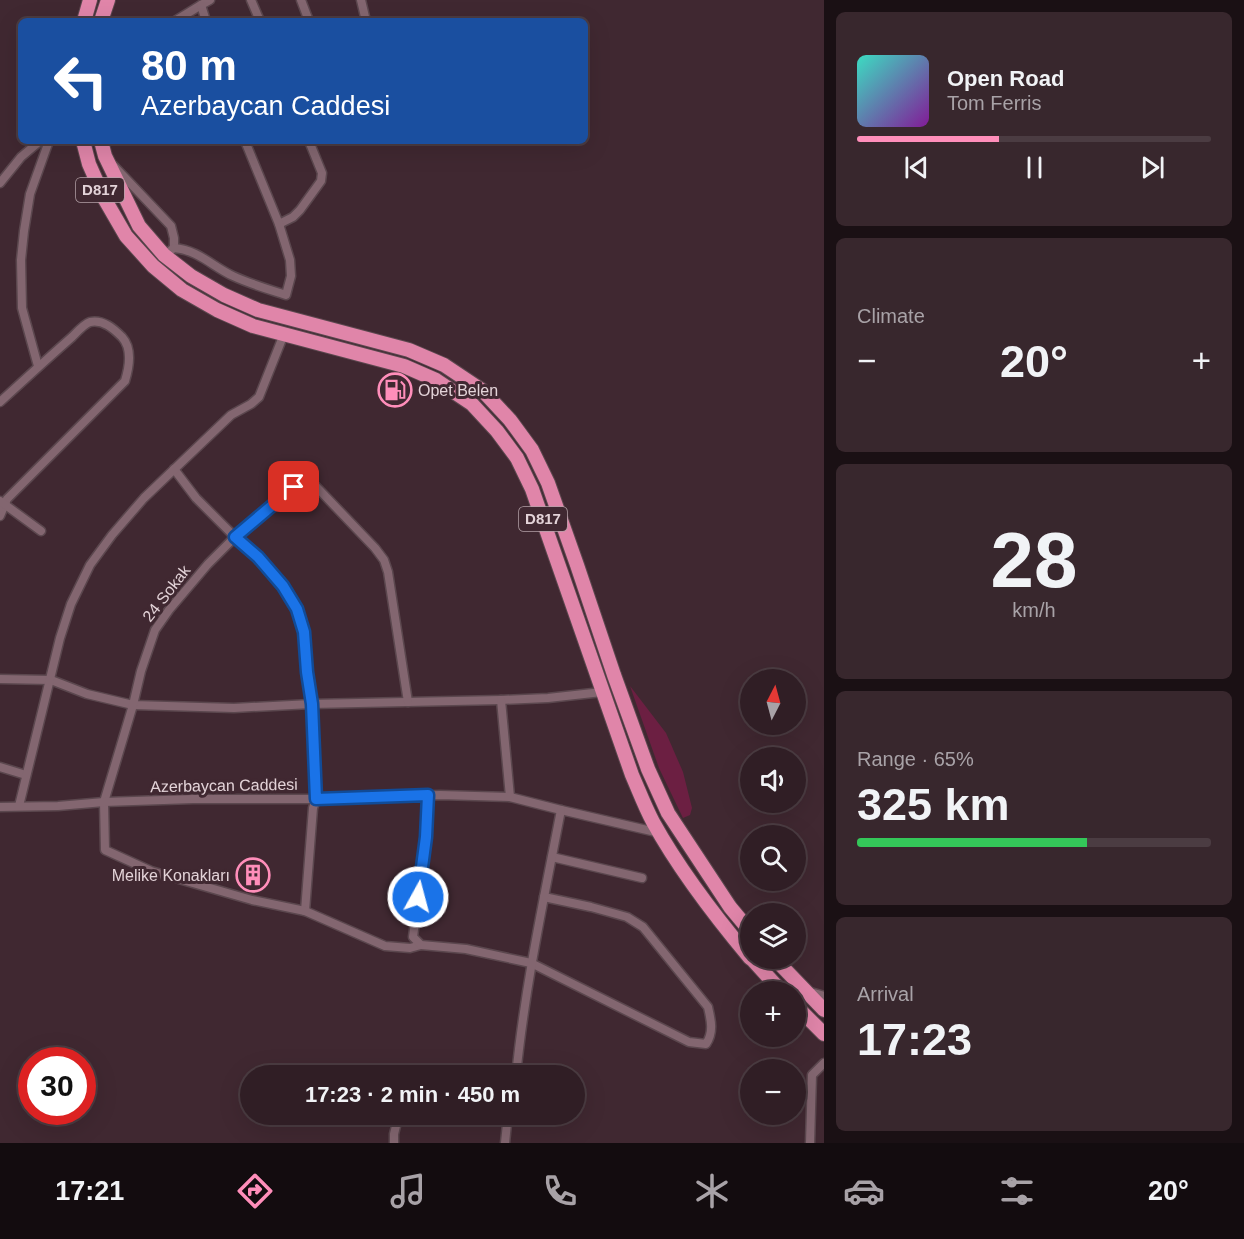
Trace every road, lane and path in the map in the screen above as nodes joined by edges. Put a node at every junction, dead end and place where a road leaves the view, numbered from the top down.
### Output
1 (90, 0) edge
2 (108, 0) edge
3 (251, 0) edge
4 (301, 0) edge
5 (361, 0) edge
6 (206, 2) edge
7 (85, 18) edge
8 (102, 18) edge
9 (180, 18) edge
10 (206, 18) edge
11 (259, 18) edge
12 (308, 18) edge
13 (365, 18) edge
14 (36, 144) edge
15 (48, 144) edge
16 (84, 144) edge
17 (102, 144) edge
18 (246, 144) edge
19 (310, 144) edge
20 (105, 156) junction
21 (0, 183) edge
22 (279, 224) junction
23 (169, 252) junction
24 (153, 266) junction
25 (284, 334) junction
26 (38, 366) junction
27 (0, 402) edge
28 (174, 469) junction
29 (2, 503) edge
30 (0, 516) edge
31 (41, 531) dead end
32 (235, 537) junction
33 (0, 679) edge
34 (51, 680) junction
35 (603, 692) junction
36 (501, 700) junction
37 (408, 702) junction
38 (312, 704) junction
39 (133, 705) junction
40 (0, 767) edge
41 (26, 775) junction
42 (428, 795) junction
43 (510, 797) junction
44 (316, 799) junction
45 (104, 802) junction
46 (19, 806) junction
47 (0, 807) edge
48 (561, 810) junction
49 (660, 833) junction
50 (552, 856) junction
51 (642, 878) dead end
52 (544, 897) junction
53 (305, 911) junction
54 (740, 920) edge
55 (421, 945) junction
56 (740, 946) edge
57 (531, 963) junction
58 (760, 969) edge
59 (785, 969) edge
60 (772, 981) edge
61 (797, 981) edge
62 (806, 990) joint
63 (824, 996) edge
64 (824, 1010) edge
65 (806, 1016) edge
66 (824, 1034) edge
67 (824, 1062) edge
68 (517, 1065) edge
69 (396, 1125) edge
70 (507, 1125) edge
71 (394, 1143) edge
72 (505, 1143) edge
73 (810, 1143) edge

1 - 7 highway
2 - 8 highway
3 - 11 street
4 - 12 street
5 - 13 street
6 - 9 street
6 - 10 street
14 - 21 street
15 - 26 street
16 - 24 highway, D817
17 - 20 highway, D817
18 - 22 street
19 - 22 street
20 - 23 highway, D817
20 - 23 street
22 - 23 street
23 - 24 street
23 - 54 highway, D817
24 - 25 highway, D817
25 - 28 street
25 - 35 highway, D817
26 - 27 street
26 - 29 street
28 - 32 street
28 - 34 street
29 - 30 street
29 - 31 street
32 - 37 street, 24 Sokak
32 - 38 street
32 - 39 street, 24 Sokak
33 - 34 street
34 - 39 street
34 - 41 street
35 - 36 street
35 - 49 highway, D817
36 - 37 street
36 - 43 street
37 - 38 street
38 - 39 street
38 - 44 street
39 - 45 street, 24 Sokak
40 - 41 street
41 - 46 street
42 - 43 street, Azerbaycan Caddesi
42 - 44 street, Azerbaycan Caddesi
42 - 55 street
43 - 48 street, Azerbaycan Caddesi
44 - 45 street, Azerbaycan Caddesi
44 - 53 street
45 - 46 street, Azerbaycan Caddesi
45 - 53 street, 24 Sokak
46 - 47 street, Azerbaycan Caddesi
48 - 49 street, Azerbaycan Caddesi
48 - 50 street
49 - 56 highway, D817
50 - 51 street
50 - 52 street
52 - 57 street
52 - 57 street
53 - 55 street
55 - 57 street
57 - 68 street
58 - 60 highway, D817
59 - 61 highway
62 - 63 street
62 - 64 highway
65 - 66 highway
67 - 73 street
69 - 71 street
70 - 72 street

